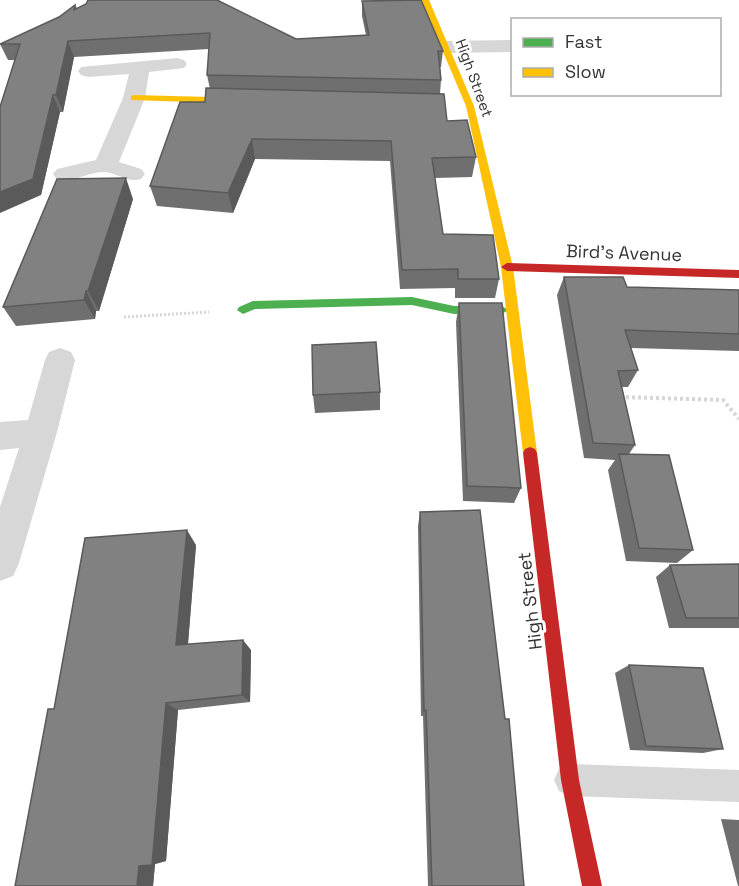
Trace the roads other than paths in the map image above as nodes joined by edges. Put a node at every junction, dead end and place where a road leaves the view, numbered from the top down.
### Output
1 (425, 0) edge
2 (445, 46) junction
3 (511, 46) edge
4 (177, 64) dead end
5 (140, 67) junction
6 (88, 71) dead end
7 (134, 98) junction
8 (266, 101) edge
9 (105, 165) junction
10 (65, 174) dead end
11 (133, 174) dead end
12 (507, 267) junction
13 (739, 274) edge
14 (243, 310) road end
15 (512, 310) junction
16 (60, 360) dead end
17 (41, 432) junction
18 (0, 436) edge
19 (0, 563) edge
20 (570, 780) junction
21 (739, 786) edge
22 (592, 886) edge

1 - 2 street, High Street
2 - 3 street
2 - 12 street, High Street
4 - 5 street
5 - 6 street
5 - 7 street
7 - 8 street
7 - 9 street
9 - 10 street
9 - 11 street
12 - 13 street, Bird's Avenue
12 - 15 street, High Street
14 - 15 street
15 - 20 street, High Street
16 - 17 street
17 - 18 street
17 - 19 street
20 - 21 lane
20 - 22 street, High Street

